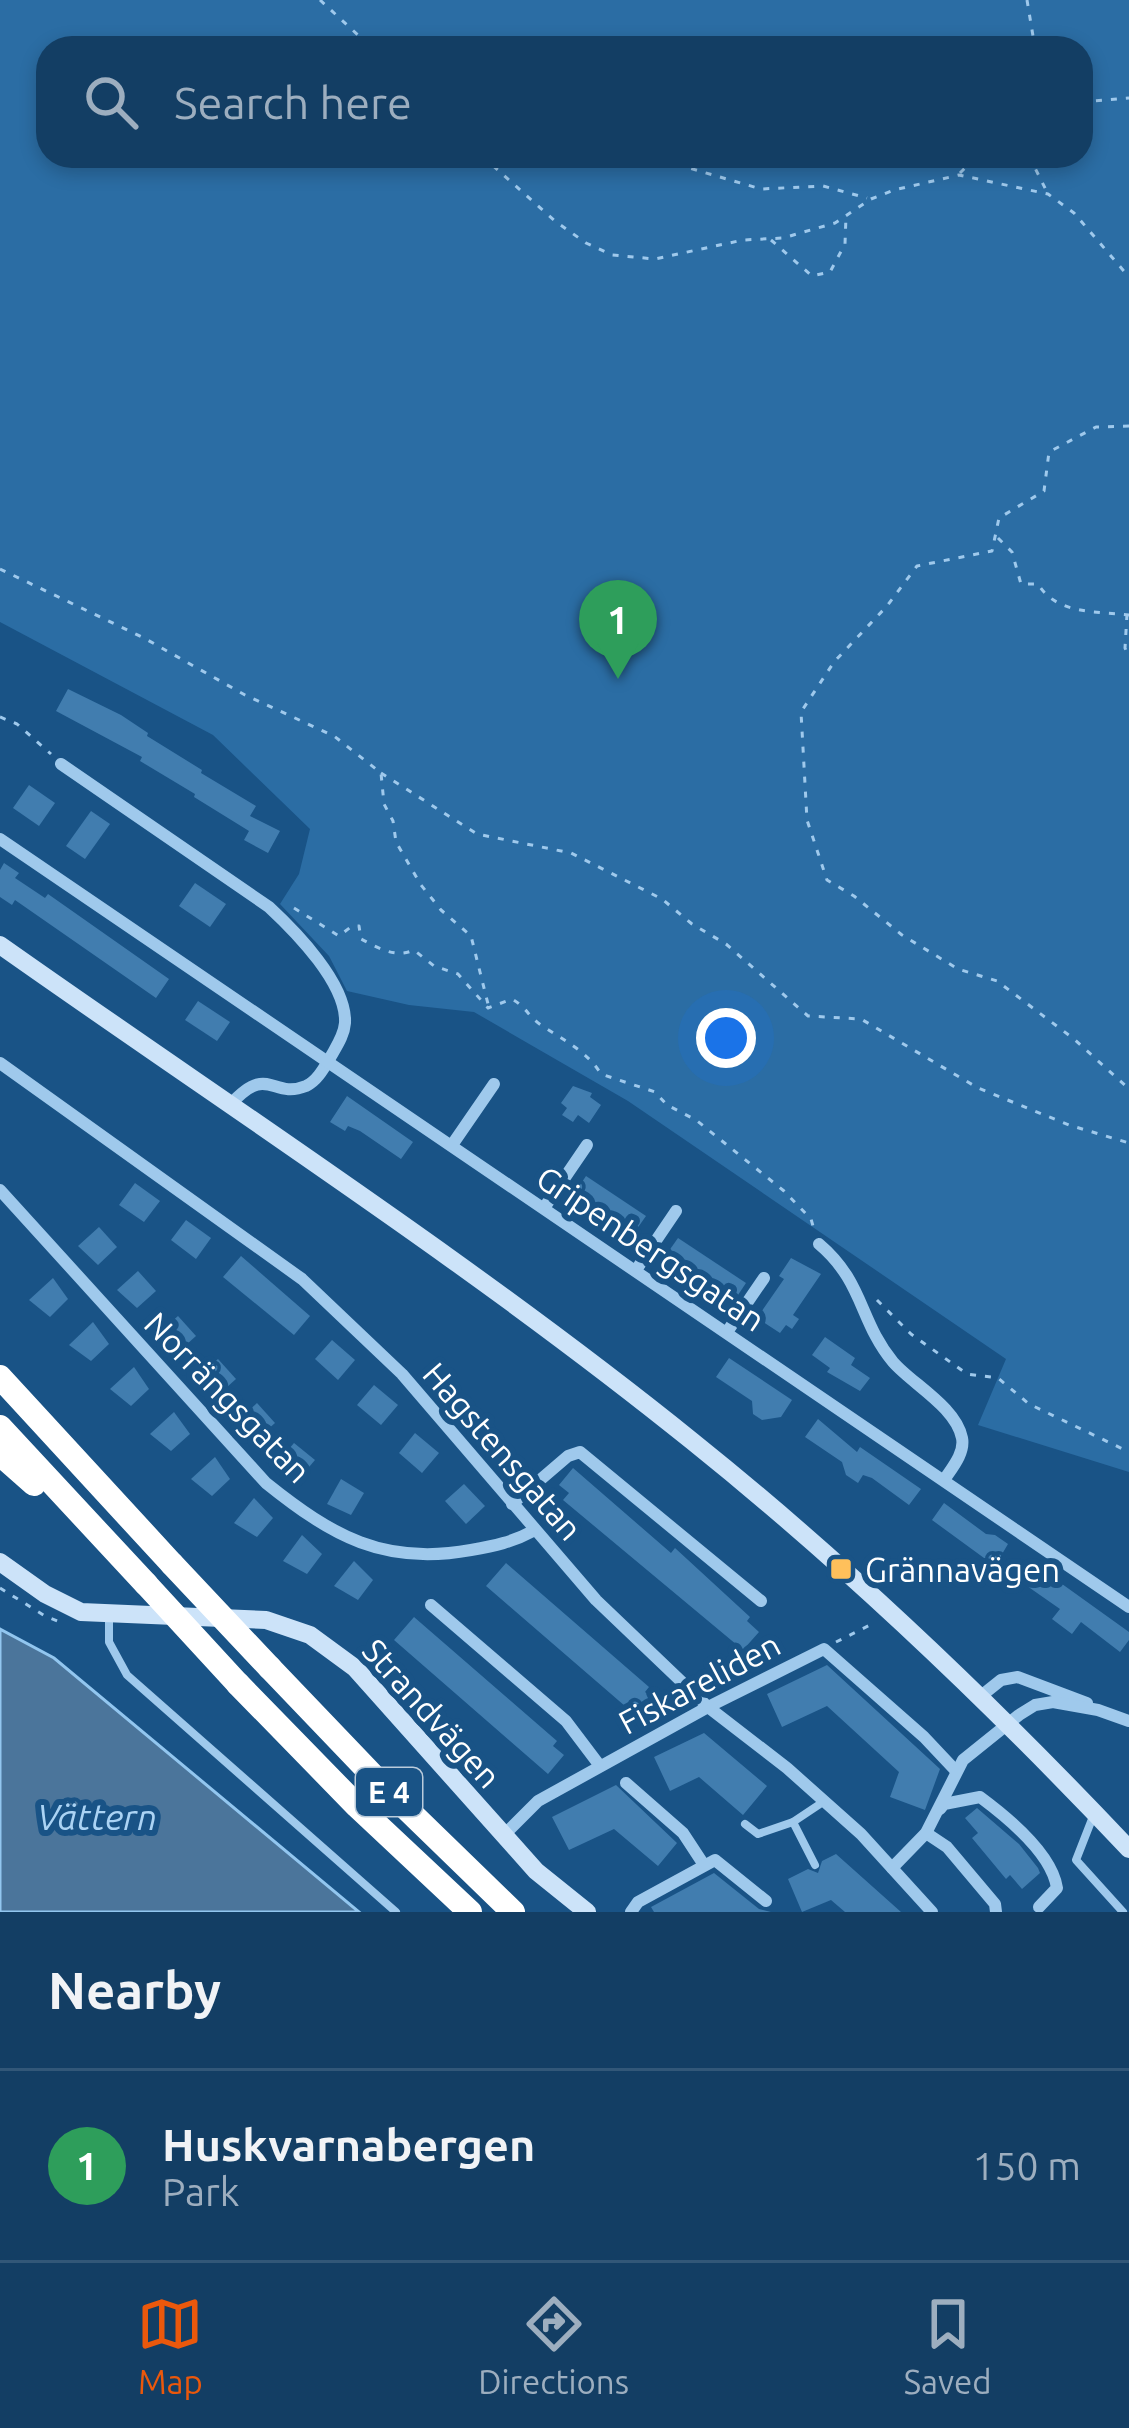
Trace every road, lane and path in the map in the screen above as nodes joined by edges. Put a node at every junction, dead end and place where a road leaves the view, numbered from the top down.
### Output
1 (320, 0) edge
2 (1027, 0) edge
3 (358, 36) edge
4 (1033, 36) edge
5 (1129, 98) edge
6 (1093, 102) edge
7 (495, 168) edge
8 (689, 168) edge
9 (966, 168) edge
10 (1036, 168) edge
11 (959, 175) junction
12 (1048, 194) junction
13 (871, 199) junction
14 (845, 216) junction
15 (770, 238) junction
16 (1129, 278) edge
17 (1129, 427) edge
18 (995, 535) junction
19 (0, 569) edge
20 (1128, 615) edge
21 (1129, 658) edge
22 (0, 717) edge
23 (61, 764) joint
24 (381, 772) junction
25 (0, 839) edge
26 (275, 912) junction
27 (0, 945) edge
28 (488, 1008) junction
29 (328, 1060) junction
30 (0, 1063) edge
31 (494, 1084) dead end
32 (1129, 1089) edge
33 (230, 1105) junction
34 (1129, 1143) edge
35 (452, 1145) junction
36 (587, 1145) dead end
37 (0, 1190) edge
38 (544, 1208) junction
39 (676, 1211) dead end
40 (819, 1244) joint
41 (636, 1270) junction
42 (764, 1278) dead end
43 (868, 1286) dead end
44 (727, 1332) junction
45 (0, 1377) edge
46 (0, 1427) edge
47 (1129, 1452) edge
48 (0, 1454) edge
49 (944, 1480) junction
50 (512, 1504) junction
51 (533, 1531) junction
52 (0, 1562) edge
53 (146, 1584) junction
54 (761, 1601) dead end
55 (431, 1606) dead end
56 (1129, 1607) edge
57 (891, 1612) junction
58 (109, 1615) junction
59 (824, 1649) junction
60 (981, 1696) junction
61 (708, 1707) junction
62 (1098, 1710) junction
63 (1129, 1721) edge
64 (1010, 1723) junction
65 (600, 1766) junction
66 (956, 1771) junction
67 (626, 1784) dead end
68 (824, 1801) junction
69 (1095, 1813) junction
70 (935, 1814) junction
71 (794, 1822) junction
72 (746, 1824) dead end
73 (926, 1833) junction
74 (503, 1837) junction
75 (1129, 1849) edge
76 (704, 1865) junction
77 (815, 1865) dead end
78 (892, 1868) junction
79 (766, 1901) dead end
80 (1037, 1910) edge
81 (396, 1912) edge
82 (470, 1912) edge
83 (513, 1912) edge
84 (587, 1912) edge
85 (631, 1912) edge
86 (932, 1912) edge
87 (996, 1912) edge
88 (1123, 1912) edge

1 - 3 path
2 - 4 path
5 - 6 path
7 - 15 path
8 - 13 path
9 - 11 path
10 - 12 path
11 - 12 path
11 - 13 path
12 - 16 path
13 - 14 path
14 - 15 path
14 - 15 path
17 - 18 path
18 - 20 path
18 - 32 path
19 - 24 path
20 - 21 path
22 - 23 path
23 - 26 street
24 - 28 path
24 - 34 path
25 - 29 street, Gripenbergsgatan
26 - 28 path
26 - 29 street
27 - 33 main road
28 - 40 path
29 - 33 street
29 - 35 street, Gripenbergsgatan
30 - 50 street, Hagstensgatan
31 - 35 street
33 - 57 main road
35 - 38 street, Gripenbergsgatan
36 - 38 street
37 - 51 street, Norrängsgatan
38 - 41 street, Gripenbergsgatan
39 - 41 street
40 - 49 street
41 - 44 street, Gripenbergsgatan
42 - 44 street
43 - 47 path
44 - 49 street, Gripenbergsgatan
45 - 83 highway, E 4, bridge
46 - 53 highway, E 4
48 - 53 highway
49 - 56 street, Gripenbergsgatan
50 - 51 street, Hagstensgatan
50 - 54 street
51 - 61 street, Hagstensgatan
52 - 58 main road, Strandvägen
53 - 82 highway, E 4, bridge
55 - 65 street, Fiskareliden
57 - 59 path
57 - 60 main road
58 - 74 main road, Strandvägen
58 - 81 lane
59 - 61 street, Fiskareliden
59 - 66 street
60 - 62 street
60 - 64 main road
61 - 65 street, Fiskareliden
61 - 68 street, Hagstensgatan
62 - 63 street
62 - 64 street
64 - 66 street
64 - 69 main road
65 - 74 street, Fiskareliden
66 - 70 street
67 - 76 street
68 - 71 lane
68 - 78 street, Hagstensgatan
69 - 75 main road
69 - 88 lane
70 - 73 street
70 - 80 street
71 - 72 lane
71 - 77 lane
73 - 78 street
73 - 87 street
74 - 84 main road, Strandvägen
76 - 79 street
76 - 85 street
78 - 86 street, Hagstensgatan

